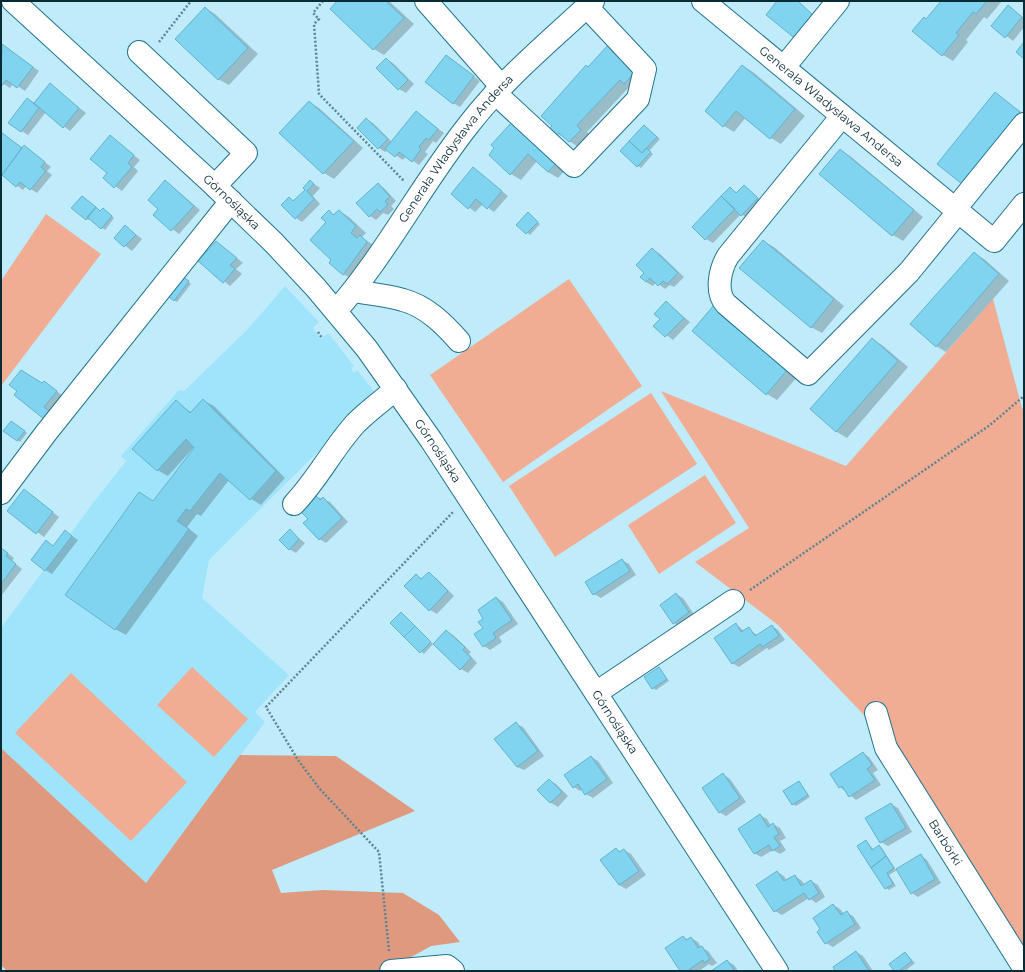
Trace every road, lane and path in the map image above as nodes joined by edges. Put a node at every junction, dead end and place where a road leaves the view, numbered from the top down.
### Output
1 (13, 1) edge
2 (190, 1) edge
3 (323, 1) edge
4 (426, 1) edge
5 (703, 1) edge
6 (838, 1) edge
7 (582, 6) edge
8 (143, 55) joint
9 (784, 67) junction
10 (498, 90) junction
11 (842, 116) junction
12 (1024, 124) edge
13 (215, 186) junction
14 (419, 196) junction
15 (231, 201) junction
16 (1024, 204) edge
17 (957, 210) junction
18 (354, 291) junction
19 (336, 311) junction
20 (318, 332) dead end
21 (322, 338) dead end
22 (459, 341) dead end
23 (396, 389) junction
24 (1024, 396) edge
25 (1, 493) edge
26 (469, 499) junction
27 (294, 504) dead end
28 (733, 601) joint
29 (596, 693) junction
30 (876, 713) dead end
31 (1024, 968) edge
32 (391, 971) edge
33 (453, 971) edge
34 (777, 971) edge

1 - 13 street, Górnośląska
2 - 8 path
3 - 14 path
4 - 10 street
5 - 9 street, Generała Władysława Andersa
6 - 9 street
7 - 10 street, Generała Władysława Andersa
7 - 10 street
8 - 13 street
9 - 11 street, Generała Władysława Andersa
10 - 14 street, Generała Władysława Andersa
11 - 17 street, Generała Władysława Andersa
11 - 17 street
12 - 17 street
13 - 15 street, Górnośląska
14 - 18 street, Generała Władysława Andersa
15 - 19 street, Górnośląska
15 - 25 street
16 - 17 street, Generała Władysława Andersa
18 - 19 street, Generała Władysława Andersa
18 - 22 street
19 - 23 street, Górnośląska
20 - 21 path
23 - 26 street, Górnośląska
23 - 27 street
24 - 28 path
26 - 29 street, Górnośląska
26 - 32 path
28 - 29 street
29 - 34 street, Górnośląska
30 - 31 street, Barbórki
32 - 33 street

